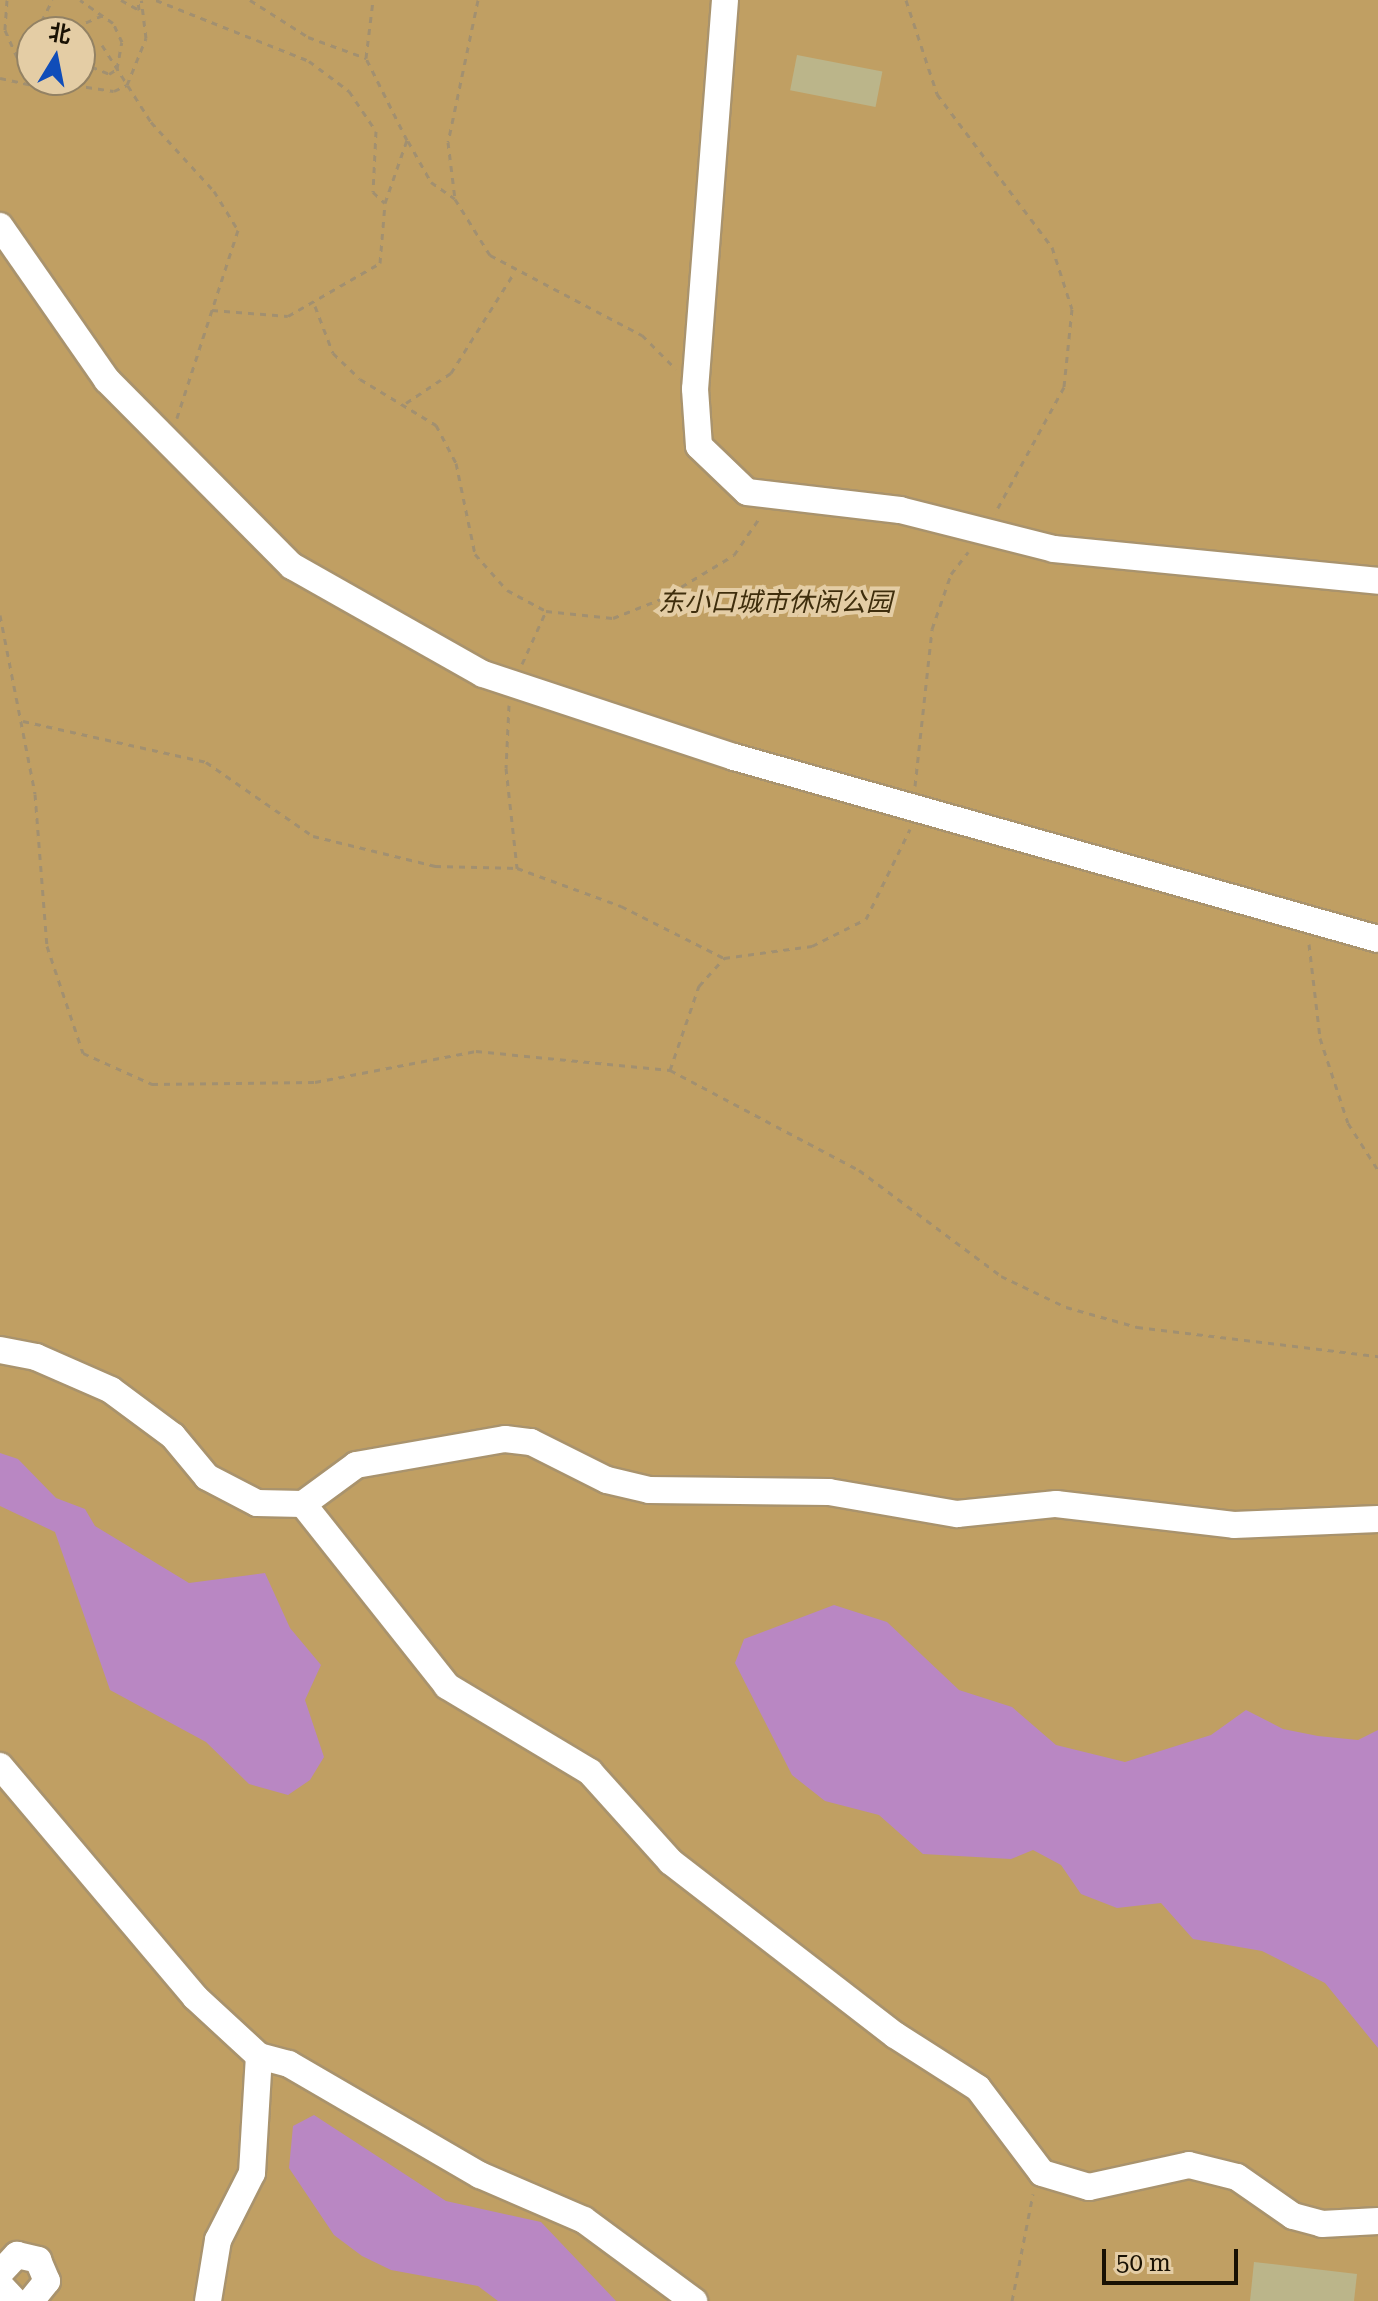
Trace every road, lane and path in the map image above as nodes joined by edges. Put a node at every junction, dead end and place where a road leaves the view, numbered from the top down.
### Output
1 (7, 0) edge
2 (80, 0) edge
3 (121, 0) edge
4 (140, 0) edge
5 (156, 0) edge
6 (250, 0) edge
7 (373, 0) edge
8 (478, 0) edge
9 (725, 0) edge
10 (906, 0) edge
11 (103, 15) junction
12 (96, 18) edge
13 (102, 45) dead end
14 (16, 55) edge
15 (366, 58) junction
16 (96, 69) edge
17 (117, 69) junction
18 (127, 85) junction
19 (96, 88) edge
20 (407, 140) junction
21 (455, 199) junction
22 (385, 203) junction
23 (0, 226) edge
24 (515, 271) junction
25 (315, 306) junction
26 (212, 310) junction
27 (695, 389) junction
28 (406, 403) junction
29 (165, 438) junction
30 (776, 495) junction
31 (983, 532) junction
32 (1378, 581) edge
33 (546, 611) junction
34 (0, 615) edge
35 (513, 684) junction
36 (21, 721) junction
37 (913, 809) junction
38 (517, 868) junction
39 (1309, 920) junction
40 (1378, 939) edge
41 (724, 958) junction
42 (670, 1070) junction
43 (1378, 1170) edge
44 (0, 1350) edge
45 (1378, 1356) edge
46 (303, 1504) junction
47 (1378, 1519) edge
48 (0, 1766) edge
49 (259, 2056) junction
50 (1036, 2167) junction
51 (1378, 2221) edge
52 (0, 2271) edge
53 (0, 2285) edge
54 (15, 2301) edge
55 (31, 2301) edge
56 (208, 2301) edge
57 (694, 2301) edge
58 (1012, 2301) edge

1 - 14 path
2 - 11 path
3 - 4 path
4 - 18 path
5 - 22 path
6 - 15 path
7 - 15 path
8 - 21 path
9 - 27 street
10 - 31 path
11 - 12 path
11 - 17 path
13 - 17 path
15 - 20 path
16 - 17 path
17 - 18 path
18 - 19 path
18 - 26 path
20 - 21 path
20 - 22 path
21 - 24 path
22 - 25 path
23 - 29 street
24 - 27 path
24 - 28 path
25 - 26 path
25 - 28 path
26 - 29 path
27 - 30 street
28 - 33 path
29 - 35 street
30 - 31 street
30 - 33 path
31 - 32 street
31 - 37 path
33 - 35 path
34 - 36 path
35 - 37 street
35 - 38 path
36 - 38 path
36 - 42 path
37 - 39 street
37 - 41 path
38 - 41 path
39 - 40 street
39 - 43 path
41 - 42 path
42 - 45 path
44 - 46 street
46 - 47 street
46 - 50 street
48 - 49 street
49 - 56 street
49 - 57 street
50 - 51 street
50 - 58 path
52 - 55 street
53 - 54 street

